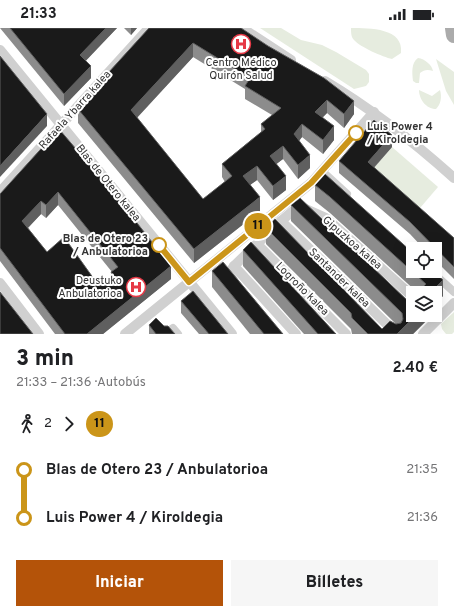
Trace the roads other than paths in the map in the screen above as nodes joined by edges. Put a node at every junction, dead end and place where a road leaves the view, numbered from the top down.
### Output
1 (149, 28) edge
2 (242, 28) edge
3 (453, 28) edge
4 (454, 35) edge
5 (0, 50) edge
6 (302, 66) edge
7 (316, 75) edge
8 (374, 112) junction
9 (61, 125) junction
10 (322, 172) junction
11 (454, 178) edge
12 (0, 192) edge
13 (355, 201) edge
14 (280, 221) junction
15 (257, 244) junction
16 (234, 266) junction
17 (439, 278) edge
18 (189, 282) junction
19 (0, 283) edge
20 (242, 291) edge
21 (406, 291) edge
22 (454, 292) edge
23 (454, 303) edge
24 (442, 312) edge
25 (431, 322) edge
26 (158, 324) edge
27 (136, 331) edge
28 (39, 334) edge
29 (125, 334) edge
30 (178, 334) edge
31 (232, 334) edge
32 (296, 334) edge
33 (346, 334) edge
34 (397, 334) edge
35 (423, 334) edge

1 - 9 street, Rafaela Ybarra kalea
2 - 6 street
3 - 4 main road
5 - 9 street, Blas de Otero kalea
7 - 8 street
8 - 10 street
8 - 11 street
9 - 12 street, Rafaela Ybarra kalea
9 - 18 street, Blas de Otero kalea
10 - 13 street
10 - 18 street
14 - 15 street, Gipuzkoa kalea
14 - 21 street, Gipuzkoa kalea
14 - 34 street, Santander kalea
15 - 16 street, Gipuzkoa kalea
15 - 33 street, Logroño kalea
16 - 20 street
16 - 32 street
17 - 22 street
18 - 27 street
18 - 31 street, Blas de Otero kalea
19 - 28 street
23 - 24 street
25 - 35 street
26 - 30 street
27 - 29 street

